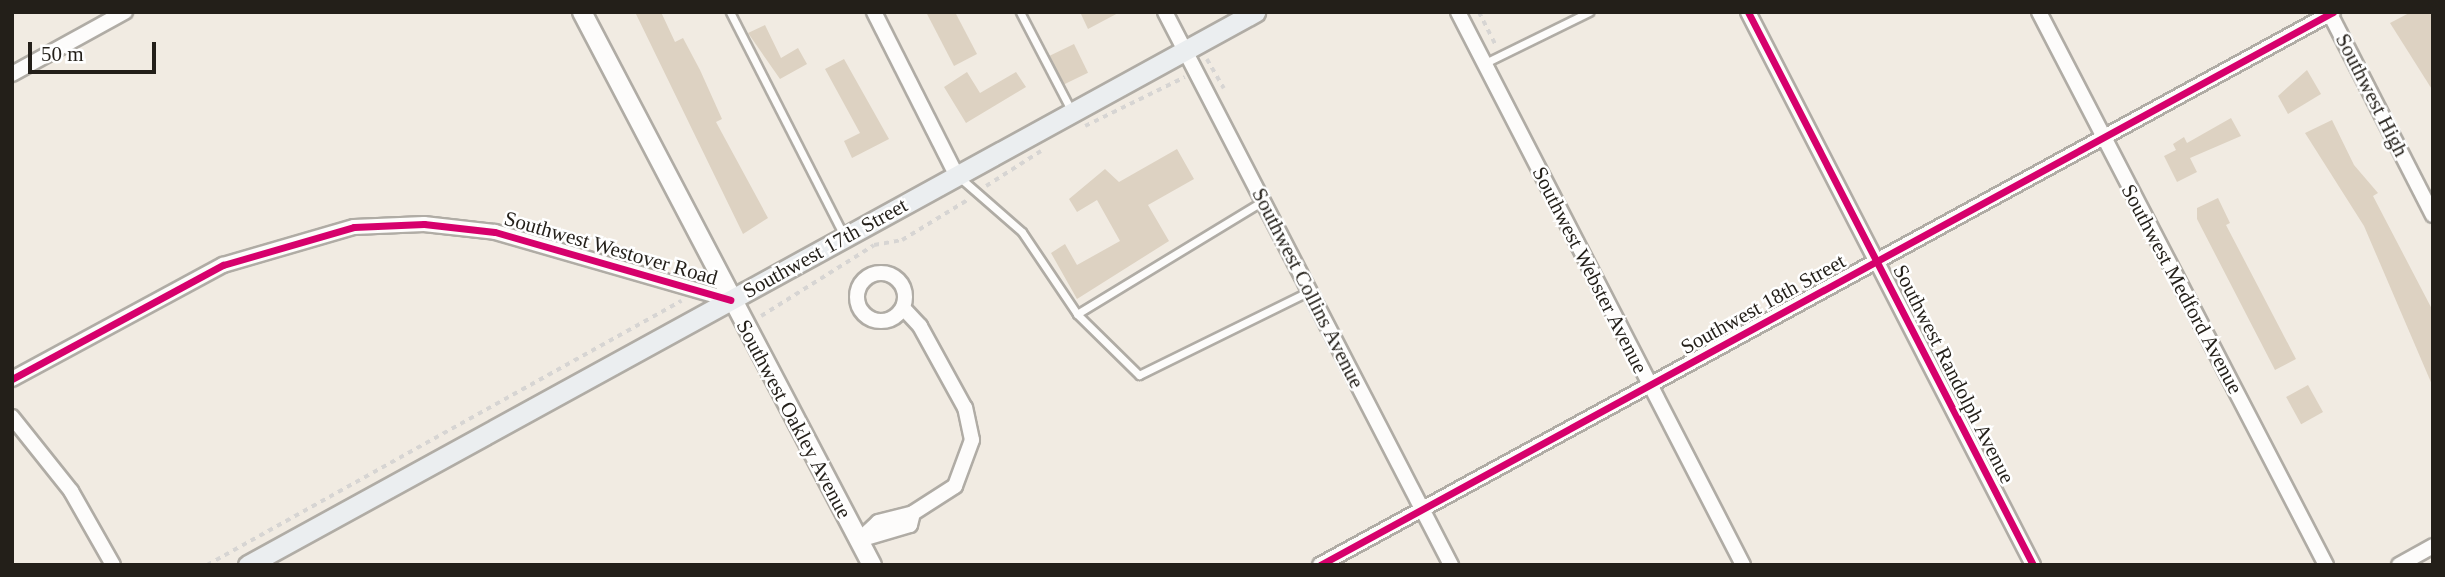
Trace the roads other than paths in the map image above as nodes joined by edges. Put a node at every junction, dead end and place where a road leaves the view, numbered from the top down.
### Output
1 (125, 12) edge
2 (582, 12) edge
3 (730, 12) edge
4 (874, 12) edge
5 (1020, 12) edge
6 (1165, 12) edge
7 (1255, 12) edge
8 (1458, 12) edge
9 (1589, 12) edge
10 (1748, 12) edge
11 (2039, 12) edge
12 (2331, 13) edge
13 (1185, 51) junction
14 (1485, 63) junction
15 (12, 74) edge
16 (1073, 112) junction
17 (2103, 138) junction
18 (957, 176) junction
19 (1263, 201) junction
20 (2433, 215) edge
21 (844, 237) junction
22 (1877, 261) junction
23 (1310, 291) junction
24 (730, 300) junction
25 (902, 309) dead end
26 (1077, 314) junction
27 (12, 379) edge
28 (1650, 386) junction
29 (12, 417) edge
30 (1422, 509) junction
31 (859, 540) junction
32 (2433, 546) edge
33 (113, 565) edge
34 (248, 565) edge
35 (872, 565) edge
36 (1320, 565) edge
37 (1451, 565) edge
38 (1743, 565) edge
39 (2033, 565) edge
40 (2326, 565) edge
41 (2399, 565) edge

1 - 15 street
2 - 24 street, Southwest Oakley Avenue
3 - 21 lane
4 - 18 street
5 - 16 lane
6 - 13 street, Southwest Collins Avenue
7 - 13 main road, Southwest 17th Street
8 - 14 street, Southwest Webster Avenue
9 - 14 lane
10 - 22 street, Southwest Randolph Avenue
11 - 17 street, Southwest Medford Avenue
12 - 17 street, Southwest 18th Street
12 - 20 street, Southwest High
13 - 16 main road, Southwest 17th Street
13 - 19 street, Southwest Collins Avenue
14 - 28 street, Southwest Webster Avenue
16 - 18 main road, Southwest 17th Street
17 - 22 street, Southwest 18th Street
17 - 40 street, Southwest Medford Avenue
18 - 21 main road, Southwest 17th Street
18 - 26 lane
19 - 23 street, Southwest Collins Avenue
19 - 26 lane
21 - 24 main road, Southwest 17th Street
22 - 28 street, Southwest 18th Street
22 - 39 street, Southwest Randolph Avenue
23 - 26 lane
23 - 30 street, Southwest Collins Avenue
24 - 27 street, Southwest Westover Road
24 - 31 street, Southwest Oakley Avenue
24 - 34 main road, Southwest 17th Street
25 - 31 street
28 - 30 street, Southwest 18th Street
28 - 38 street, Southwest Webster Avenue
29 - 33 street
30 - 36 street, Southwest 18th Street
30 - 37 street, Southwest Collins Avenue
31 - 35 street, Southwest Oakley Avenue
32 - 41 street

